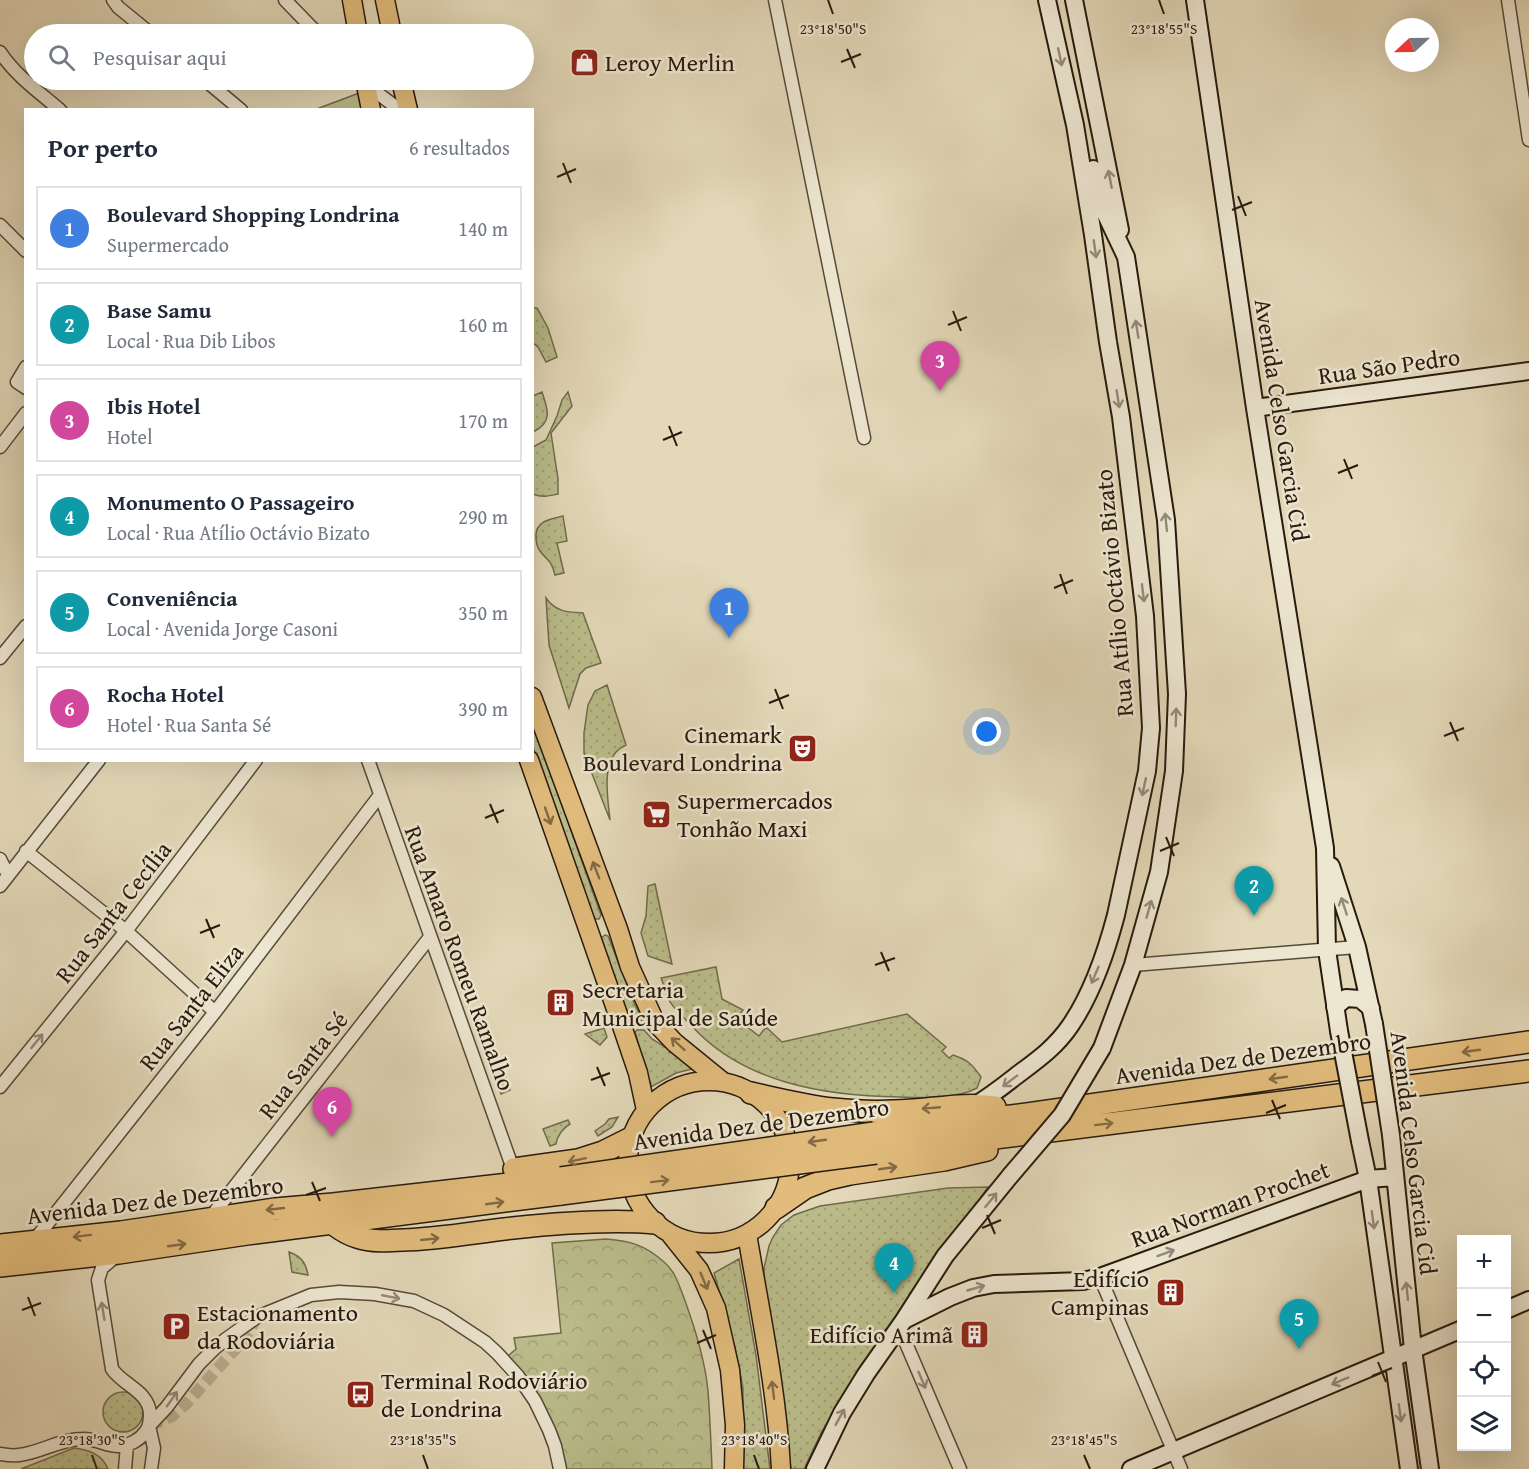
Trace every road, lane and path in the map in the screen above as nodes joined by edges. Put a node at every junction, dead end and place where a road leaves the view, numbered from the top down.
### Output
1 (113, 0) edge
2 (285, 0) edge
3 (352, 0) edge
4 (385, 0) edge
5 (776, 0) edge
6 (1047, 0) edge
7 (1074, 0) edge
8 (1196, 0) edge
9 (1508, 0) edge
10 (139, 24) edge
11 (308, 24) edge
12 (356, 24) edge
13 (390, 24) edge
14 (0, 52) edge
15 (1523, 62) edge
16 (24, 79) edge
17 (37, 90) edge
18 (217, 90) edge
19 (366, 90) edge
20 (375, 90) edge
21 (404, 90) edge
22 (58, 108) edge
23 (239, 108) edge
24 (371, 108) edge
25 (398, 108) edge
26 (408, 108) edge
27 (1075, 125) junction
28 (1529, 140) edge
29 (0, 225) edge
30 (24, 249) edge
31 (1126, 257) junction
32 (1529, 371) edge
33 (1255, 408) junction
34 (24, 416) edge
35 (864, 438) dead end
36 (0, 447) edge
37 (24, 628) edge
38 (0, 658) edge
39 (534, 702) edge
40 (97, 762) edge
41 (254, 762) edge
42 (369, 762) edge
43 (530, 762) edge
44 (380, 795) junction
45 (1325, 848) junction
46 (26, 851) junction
47 (0, 859) edge
48 (8, 875) junction
49 (0, 886) edge
50 (126, 931) junction
51 (430, 937) junction
52 (1357, 947) junction
53 (1327, 950) junction
54 (1133, 965) junction
55 (1335, 1006) junction
56 (215, 1012) junction
57 (1372, 1016) junction
58 (1529, 1042) edge
59 (1529, 1071) edge
60 (723, 1082) junction
61 (0, 1087) edge
62 (752, 1093) junction
63 (974, 1106) junction
64 (646, 1110) junction
65 (1031, 1113) junction
66 (1046, 1131) junction
67 (631, 1138) junction
68 (875, 1143) junction
69 (513, 1169) junction
70 (1395, 1177) junction
71 (1368, 1179) junction
72 (776, 1208) junction
73 (333, 1214) junction
74 (210, 1218) junction
75 (662, 1229) junction
76 (747, 1234) junction
77 (33, 1242) junction
78 (0, 1245) edge
79 (119, 1253) junction
80 (0, 1266) edge
81 (1100, 1277) junction
82 (1529, 1300) edge
83 (1511, 1308) edge
84 (901, 1323) junction
85 (1457, 1331) edge
86 (1413, 1349) junction
87 (1392, 1358) junction
88 (149, 1426) junction
89 (127, 1445) junction
90 (1174, 1452) junction
91 (0, 1454) edge
92 (125, 1469) edge
93 (151, 1469) edge
94 (560, 1469) edge
95 (734, 1469) edge
96 (780, 1469) edge
97 (814, 1469) edge
98 (960, 1469) edge
99 (1131, 1469) edge
100 (1181, 1469) edge
101 (1409, 1469) edge
102 (1430, 1469) edge

1 - 10 street
2 - 11 street
3 - 12 main road
4 - 13 main road
5 - 35 street
6 -> 27 street, Rua Atílio Octávio Bizato
31 -> 7 street
8 - 33 street, Avenida Celso Garcia Cid
9 - 15 street
14 - 16 street
15 - 28 street
17 - 22 street
18 - 23 street
19 - 24 main road
20 - 25 street
21 - 26 main road
27 - 31 street
27 -> 63 street, Rua Atílio Octávio Bizato
29 - 30 street
54 -> 31 street
32 - 33 street, Rua São Pedro
33 - 45 street, Avenida Celso Garcia Cid
34 - 36 street
37 - 38 street
60 -> 39 main road
40 - 46 street
41 - 50 street, Rua Santa Cecília
42 - 44 street, Rua Amaro Romeu Ramalho
43 -> 64 main road
44 - 51 street, Rua Amaro Romeu Ramalho
44 - 56 street, Rua Santa Eliza
52 -> 45 street, Avenida Celso Garcia Cid
45 - 53 street, Avenida Celso Garcia Cid
46 - 48 street
46 - 50 street
47 - 48 street
48 - 49 street
50 - 56 street
61 -> 50 street, Rua Santa Cecília
51 - 69 street, Rua Amaro Romeu Ramalho
51 - 74 street, Rua Santa Sé
52 - 53 street
52 - 57 street, Avenida Celso Garcia Cid
53 - 54 street
53 - 55 street, Avenida Celso Garcia Cid
84 -> 54 street, bridge
55 - 57 street
55 - 71 street, Avenida Celso Garcia Cid, bridge
56 - 77 street, Rua Santa Eliza
57 - 70 street, Avenida Celso Garcia Cid, bridge
58 -> 65 highway, Avenida Dez de Dezembro
66 -> 59 highway, Avenida Dez de Dezembro
60 - 62 main road
60 - 64 main road
63 -> 62 highway
62 - 72 main road
63 - 65 highway
64 - 67 main road
65 - 68 highway, Avenida Dez de Dezembro
66 - 68 highway, Avenida Dez de Dezembro
72 -> 66 highway
67 -> 69 highway
67 - 75 main road
68 - 73 highway, Avenida Dez de Dezembro, bridge
69 - 73 highway
70 - 71 street, Rua Norman Prochet
86 -> 70 street, Avenida Celso Garcia Cid
81 -> 71 street, Rua Norman Prochet
71 -> 87 street, Avenida Celso Garcia Cid
72 - 76 main road
73 -> 74 highway, Avenida Dez de Dezembro
73 -> 75 highway
79 -> 73 highway, Avenida Dez de Dezembro
74 -> 77 highway, Avenida Dez de Dezembro
75 - 76 main road
75 -> 95 main road
96 -> 76 main road
77 - 78 highway, Avenida Dez de Dezembro
79 - 80 highway, Avenida Dez de Dezembro
88 -> 79 street
84 -> 81 street, Rua Norman Prochet
81 - 90 street
82 - 83 street
97 -> 84 street, Rua Norman Prochet
84 -> 98 street
85 - 86 street
86 - 87 street
86 - 102 street, Avenida Celso Garcia Cid
87 -> 90 street
87 -> 101 street, Avenida Celso Garcia Cid
88 - 89 street
88 - 93 street
88 -> 94 street
89 - 91 street
89 - 92 street
90 - 99 street
90 - 100 street

